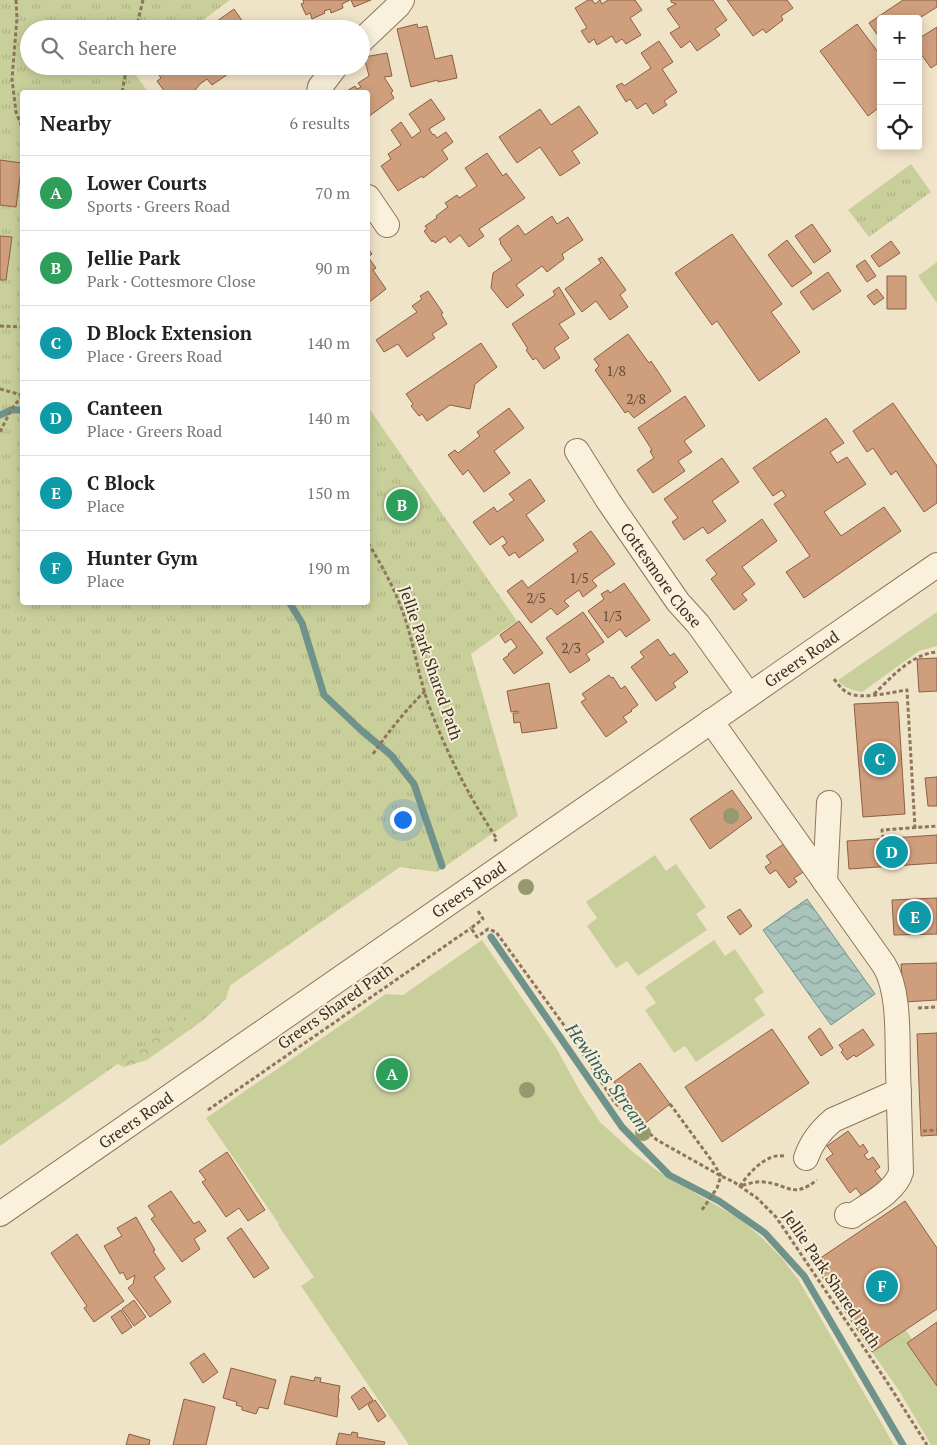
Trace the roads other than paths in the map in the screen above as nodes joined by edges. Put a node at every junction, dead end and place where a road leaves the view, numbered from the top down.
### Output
1 (402, 0) edge
2 (370, 32) edge
3 (329, 75) edge
4 (319, 90) edge
5 (370, 200) edge
6 (388, 225) dead end
7 (577, 451) dead end
8 (937, 565) edge
9 (749, 696) junction
10 (711, 721) junction
11 (829, 803) dead end
12 (825, 882) junction
13 (899, 1090) junction
14 (806, 1158) road end
15 (0, 1214) edge
16 (847, 1215) dead end

1 - 2 street
3 - 4 street
5 - 6 street
7 - 9 street, Cottesmore Close
8 - 9 street, Greers Road
9 - 10 street, Greers Road
10 - 12 street
10 - 15 street, Greers Road
11 - 12 street
12 - 13 street
13 - 14 street
13 - 16 street

